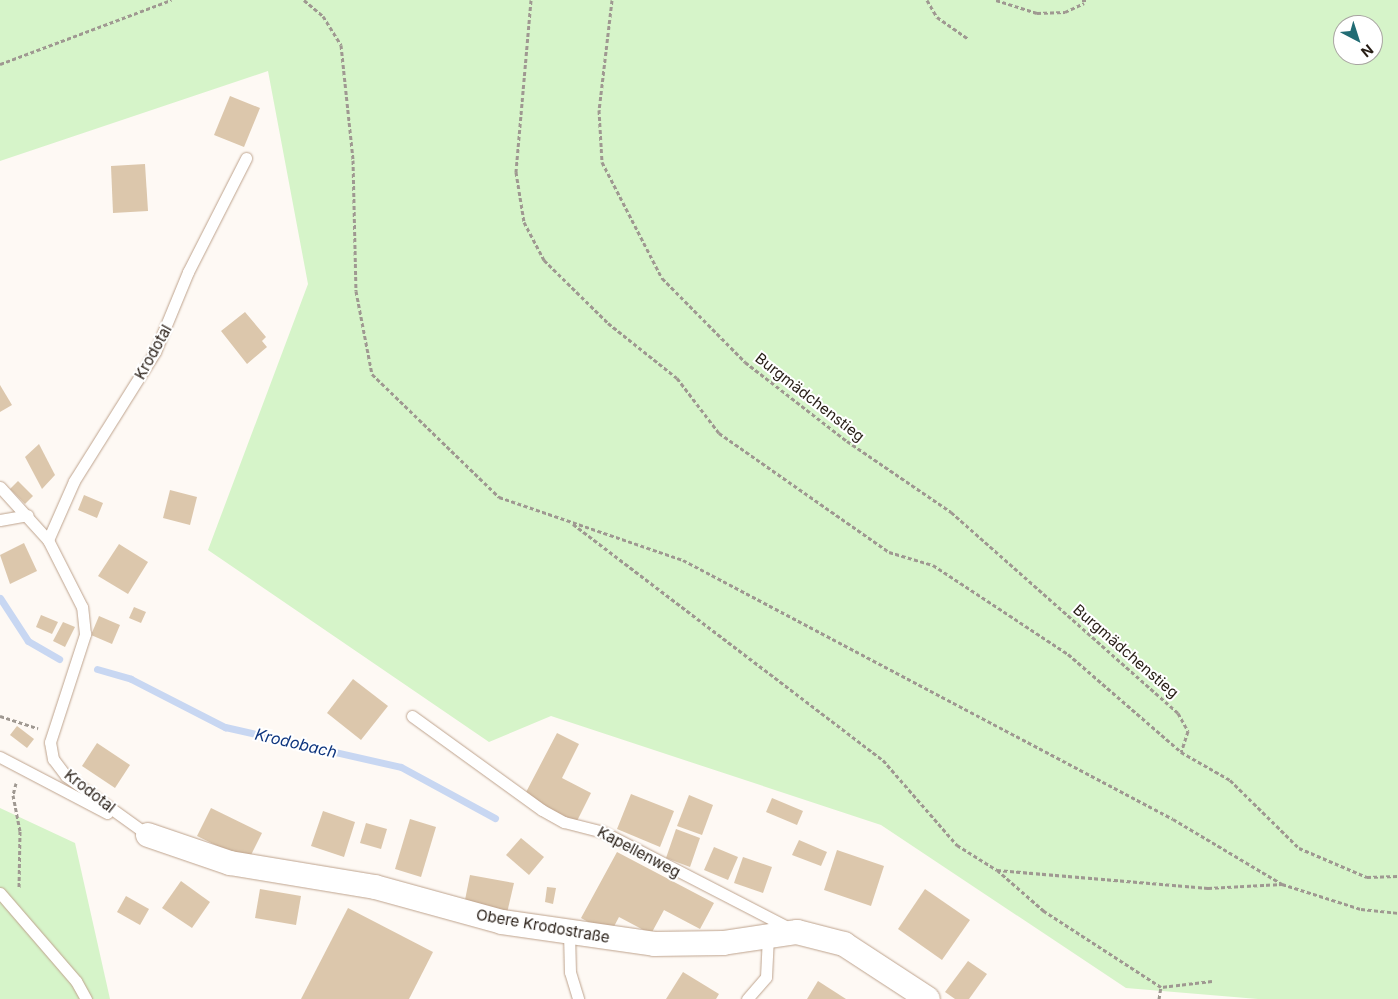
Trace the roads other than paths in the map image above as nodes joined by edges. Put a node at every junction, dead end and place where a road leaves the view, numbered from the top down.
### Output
1 (246, 158) dead end
2 (0, 487) edge
3 (28, 515) junction
4 (0, 520) edge
5 (48, 540) junction
6 (412, 716) dead end
7 (0, 757) edge
8 (148, 835) junction
9 (0, 893) edge
10 (569, 932) junction
11 (797, 932) junction
12 (768, 936) junction
13 (86, 999) edge
14 (578, 999) edge
15 (747, 999) edge
16 (928, 999) edge

1 - 5 lane, Krodotal
2 - 3 lane, Krodotal
3 - 4 lane
3 - 5 lane, Krodotal
5 - 8 lane, Krodotal
6 - 11 lane, Kapellenweg
7 - 8 lane
8 - 10 street, Obere Krodostraße
9 - 13 lane
10 - 12 street, Obere Krodostraße
10 - 14 lane
11 - 12 street, Obere Krodostraße
11 - 16 street, Obere Krodostraße
12 - 15 lane

